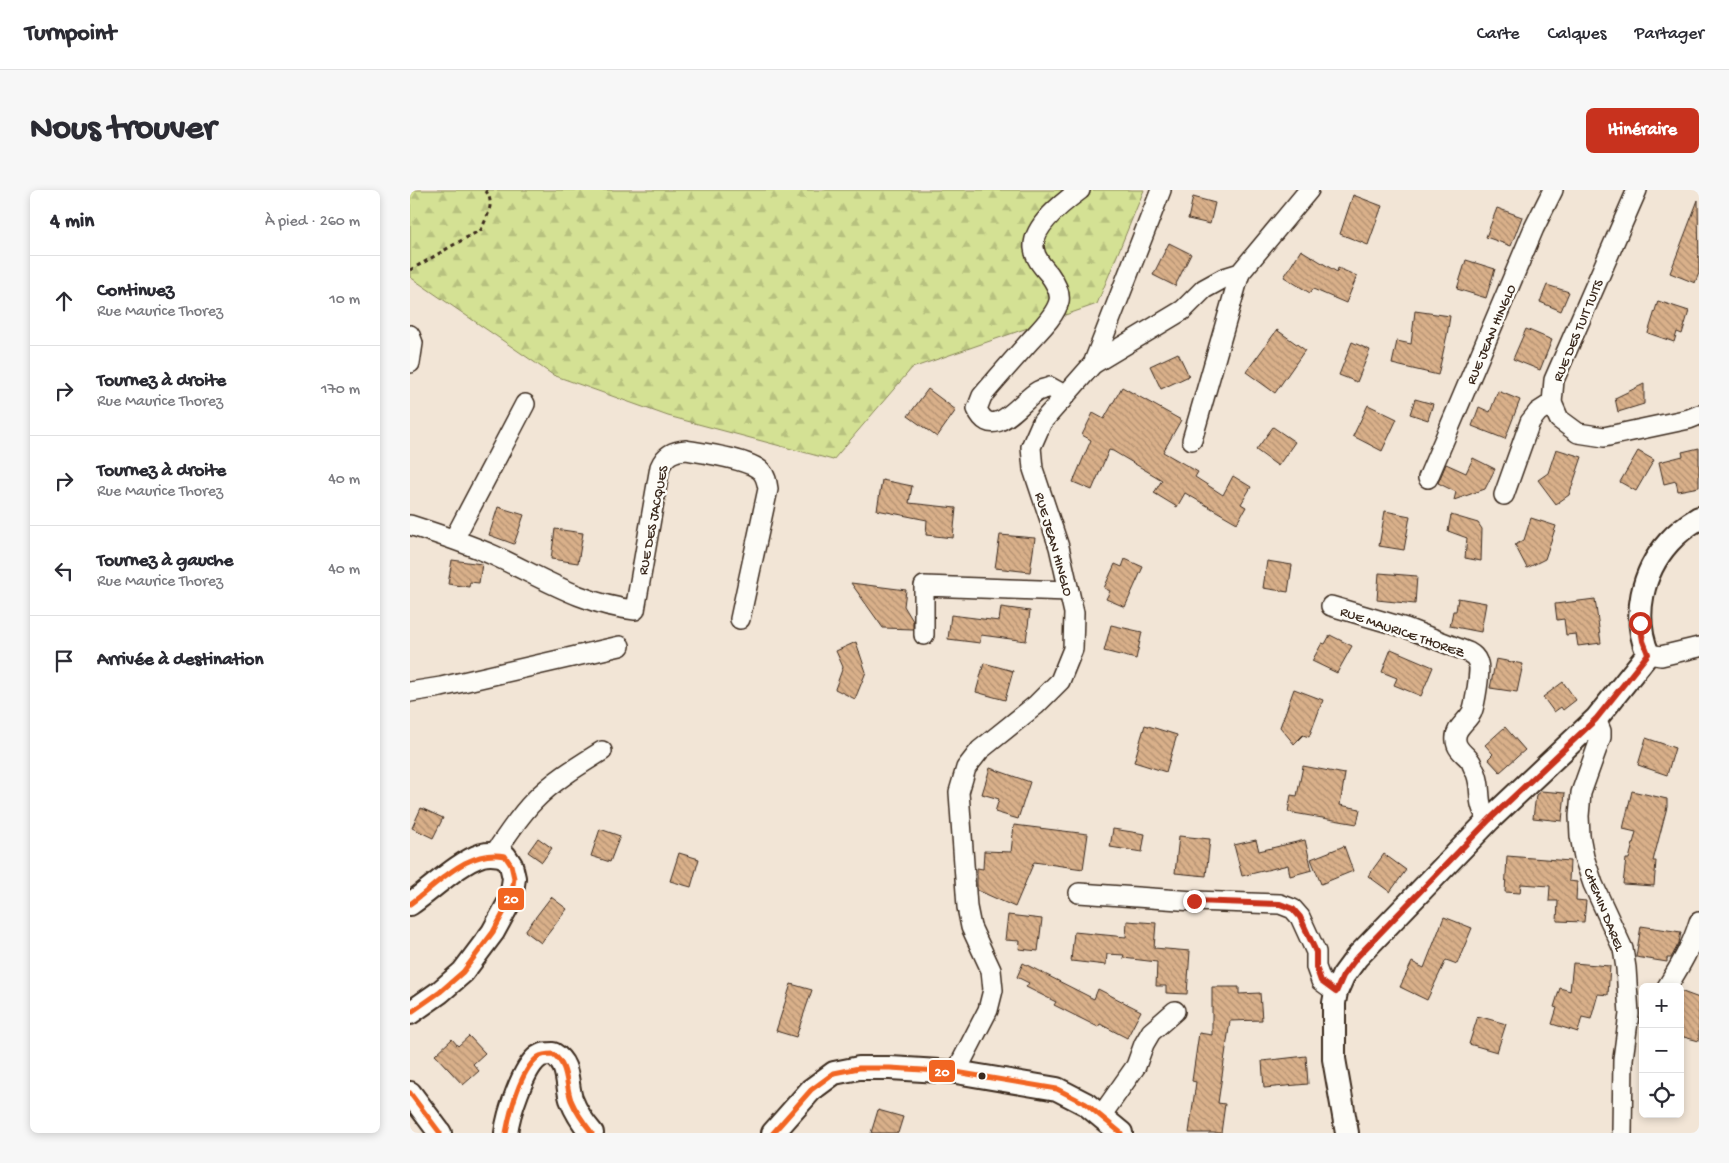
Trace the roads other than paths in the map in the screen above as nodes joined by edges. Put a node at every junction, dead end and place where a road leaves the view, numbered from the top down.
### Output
1 (1080, 190) edge
2 (1161, 190) edge
3 (1309, 190) edge
4 (1552, 190) edge
5 (1637, 190) edge
6 (1240, 273) junction
7 (410, 334) edge
8 (410, 363) edge
9 (1093, 364) junction
10 (1062, 400) junction
11 (1552, 402) junction
12 (526, 404) dead end
13 (1699, 415) edge
14 (1192, 440) dead end
15 (1428, 478) dead end
16 (1504, 496) dead end
17 (1699, 518) edge
18 (410, 526) edge
19 (454, 539) junction
20 (1069, 591) junction
21 (1331, 606) dead end
22 (740, 619) dead end
23 (924, 635) dead end
24 (620, 646) dead end
25 (1699, 647) edge
26 (1648, 654) junction
27 (410, 692) edge
28 (1596, 719) junction
29 (602, 751) dead end
30 (1489, 820) junction
31 (494, 854) junction
32 (1079, 893) dead end
33 (410, 904) edge
34 (1699, 922) edge
35 (1670, 983) edge
36 (1336, 992) junction
37 (1175, 1011) dead end
38 (1636, 1012) edge
39 (410, 1013) edge
40 (956, 1072) junction
41 (410, 1093) edge
42 (1101, 1116) junction
43 (440, 1133) edge
44 (506, 1133) edge
45 (592, 1133) edge
46 (772, 1133) edge
47 (1121, 1133) edge
48 (1348, 1133) edge
49 (1622, 1133) edge

1 - 10 street
2 - 9 street
3 - 6 street, RUE JEAN HINGLO
4 - 15 street, RUE JEAN HINGLO
5 - 11 street, RUE DES TUIT TUITS
6 - 9 street, RUE JEAN HINGLO
6 - 14 street, RUE JEAN HINGLO
7 - 8 street
9 - 10 street, RUE JEAN HINGLO
10 - 20 street, RUE JEAN HINGLO
11 - 13 street
11 - 16 street
12 - 19 street
17 - 26 street
18 - 19 street, RUE DES JACQUES
19 - 22 street, RUE DES JACQUES
20 - 23 street
20 - 40 street, RUE JEAN HINGLO
21 - 30 street, RUE MAURICE THOREZ
24 - 27 street
25 - 26 street
26 - 28 street
28 - 30 street
28 - 38 street, CHEMIN DAREL
29 - 31 street
30 - 36 street
31 - 33 street
31 - 39 street
32 - 36 street
34 - 35 street
36 - 48 street
37 - 42 street
38 - 49 street, CHEMIN DAREL
40 - 42 street
40 - 46 street
41 - 43 street
42 - 47 street
44 - 45 street

